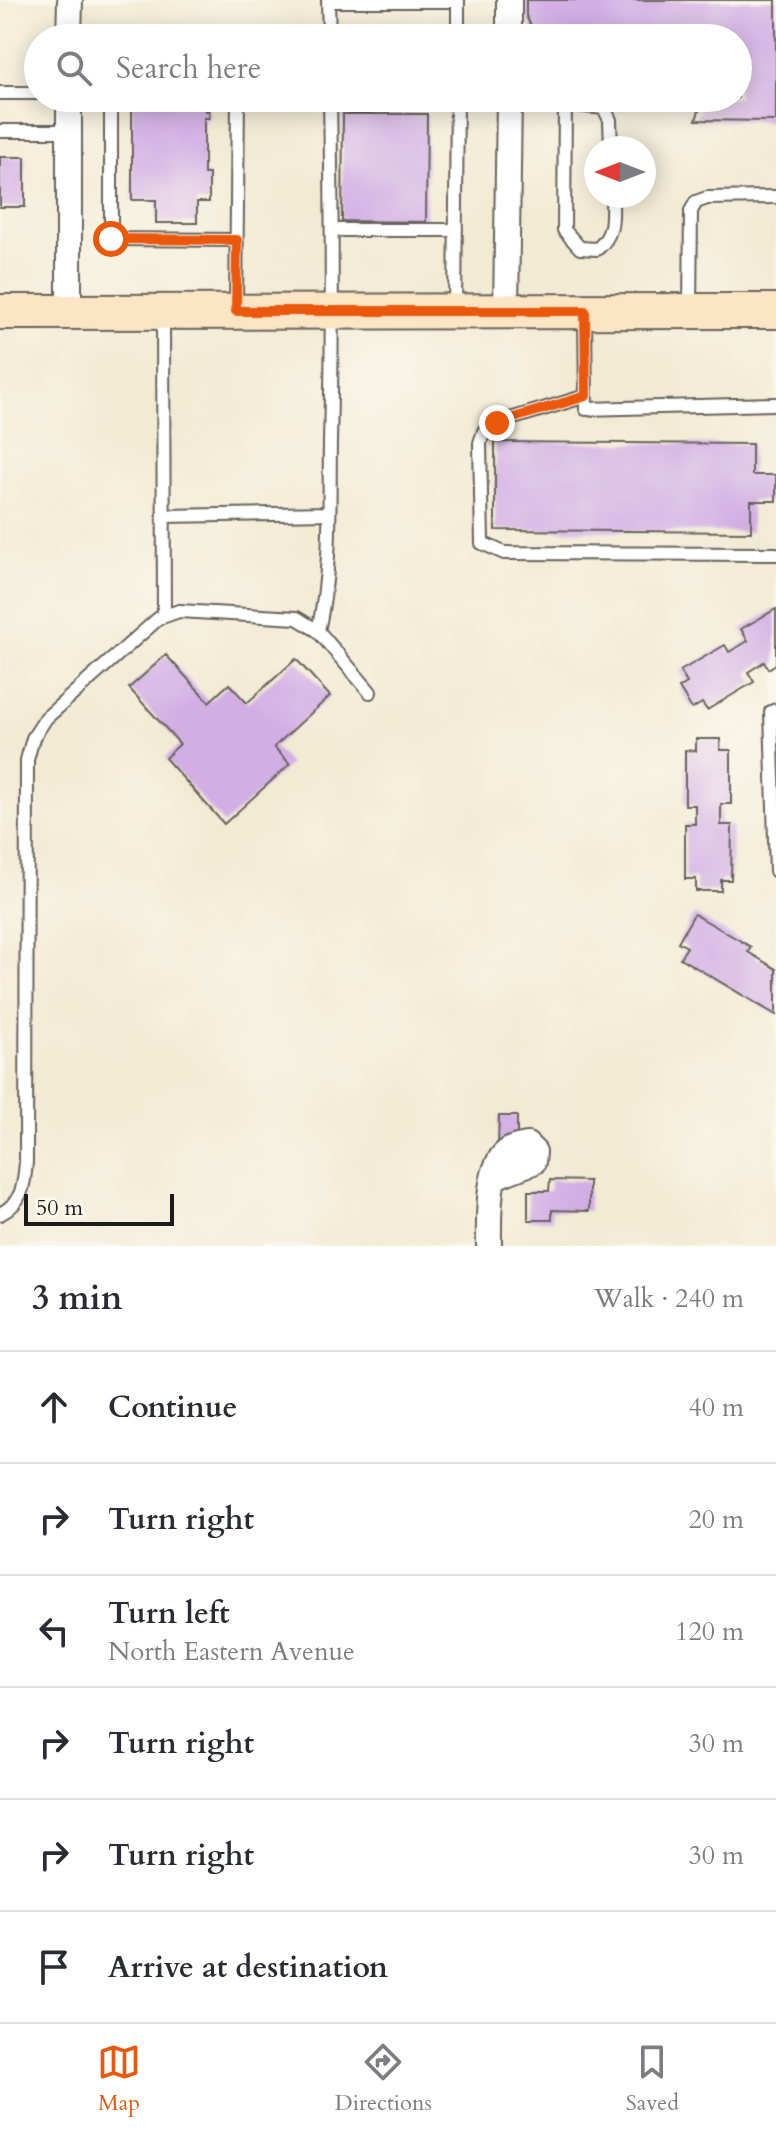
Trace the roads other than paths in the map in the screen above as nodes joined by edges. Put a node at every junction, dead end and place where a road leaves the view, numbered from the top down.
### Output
1 (70, 0) edge
2 (328, 0) edge
3 (509, 0) edge
4 (458, 1) edge
5 (69, 24) edge
6 (329, 24) edge
7 (458, 24) edge
8 (509, 24) edge
9 (0, 93) edge
10 (24, 93) edge
11 (69, 112) edge
12 (111, 112) edge
13 (238, 112) edge
14 (330, 112) edge
15 (457, 112) edge
16 (509, 112) edge
17 (565, 112) edge
18 (606, 112) edge
19 (0, 131) edge
20 (69, 131) junction
21 (611, 136) edge
22 (776, 197) edge
23 (612, 208) edge
24 (332, 230) junction
25 (456, 230) junction
26 (237, 240) junction
27 (69, 311) junction
28 (163, 311) junction
29 (236, 311) junction
30 (333, 311) junction
31 (455, 311) junction
32 (506, 311) junction
33 (585, 311) junction
34 (690, 311) junction
35 (776, 311) edge
36 (0, 312) edge
37 (586, 396) junction
38 (776, 404) edge
39 (329, 513) junction
40 (164, 516) junction
41 (776, 554) edge
42 (164, 616) junction
43 (318, 631) junction
44 (370, 692) dead end
45 (776, 710) edge
46 (775, 816) edge
47 (776, 871) edge
48 (494, 1177) dead end
49 (0, 1214) edge
50 (489, 1246) edge

1 - 5 street
2 - 4 lane
2 - 6 lane
3 - 8 street
4 - 7 lane
9 - 10 lane
11 - 20 street
12 - 26 lane
13 - 26 lane
14 - 24 lane
15 - 25 lane
16 - 32 street
17 - 23 lane
18 - 21 lane
19 - 20 lane
20 - 27 street
22 - 34 lane
24 - 25 lane
24 - 30 lane
25 - 31 lane
26 - 29 lane
27 - 28 main road
27 - 36 main road
28 - 29 main road
28 - 40 lane
29 - 30 main road
30 - 31 main road
30 - 39 lane
31 - 32 main road
32 - 33 main road
33 - 34 main road
33 - 37 lane
34 - 35 main road
37 - 38 lane
37 - 41 lane
39 - 40 lane
39 - 43 lane
40 - 42 lane
42 - 43 lane
42 - 49 lane
43 - 44 lane
45 - 46 lane
46 - 47 lane
48 - 50 street

